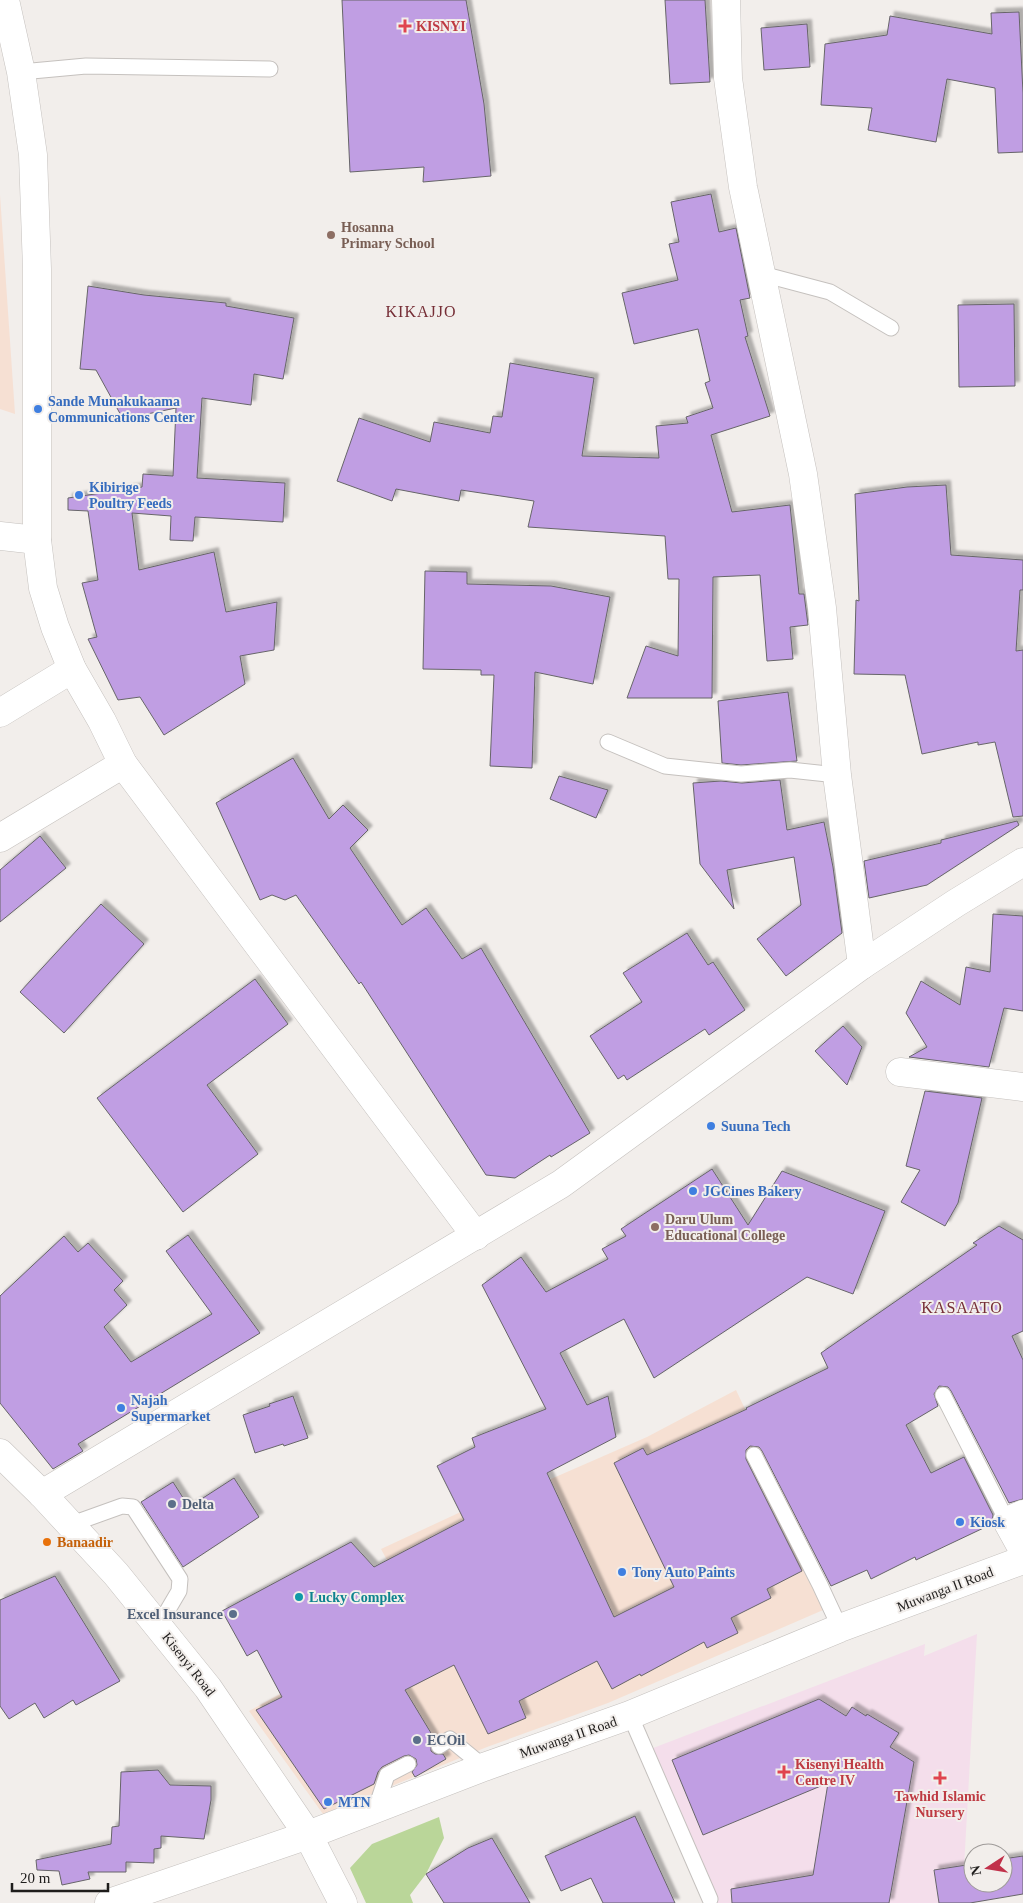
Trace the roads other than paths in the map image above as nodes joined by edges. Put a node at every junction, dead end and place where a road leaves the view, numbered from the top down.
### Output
1 (5, 0) edge
2 (726, 0) edge
3 (270, 69) dead end
4 (21, 72) junction
5 (762, 274) junction
6 (890, 328) dead end
7 (0, 536) edge
8 (37, 540) junction
9 (72, 669) junction
10 (0, 713) edge
11 (608, 742) dead end
12 (123, 764) junction
13 (837, 775) junction
14 (0, 838) edge
15 (1023, 862) edge
16 (862, 965) junction
17 (900, 1072) dead end
18 (1023, 1087) edge
19 (476, 1236) junction
20 (944, 1395) dead end
21 (0, 1453) edge
22 (754, 1455) dead end
23 (42, 1494) junction
24 (1015, 1517) edge
25 (70, 1525) junction
26 (1023, 1550) edge
27 (1023, 1560) edge
28 (159, 1625) junction
29 (840, 1628) junction
30 (630, 1715) junction
31 (439, 1746) dead end
32 (408, 1764) dead end
33 (484, 1767) junction
34 (376, 1808) junction
35 (308, 1835) junction
36 (710, 1899) dead end
37 (110, 1903) edge
38 (343, 1903) edge

1 - 4 street
2 - 5 street
3 - 4 lane
4 - 8 street
5 - 6 lane
5 - 13 street
7 - 8 street
8 - 9 street
9 - 10 street
9 - 12 street
11 - 13 lane
12 - 14 street
12 - 19 street
13 - 16 street
15 - 16 street
16 - 19 street
17 - 18 street
19 - 23 street
20 - 24 lane
21 - 23 street, Kisenyi Road
22 - 29 lane
23 - 25 street, Kisenyi Road
24 - 26 street
25 - 28 street, Kisenyi Road
25 - 28 lane
27 - 29 street, Muwanga II Road
28 - 35 street, Kisenyi Road
29 - 30 street, Muwanga II Road
30 - 33 street, Muwanga II Road
30 - 36 lane
31 - 33 lane
32 - 34 lane
33 - 34 street, Muwanga II Road
34 - 35 street, Muwanga II Road
35 - 37 street, Muwanga II Road
35 - 38 street, Kisenyi Road

